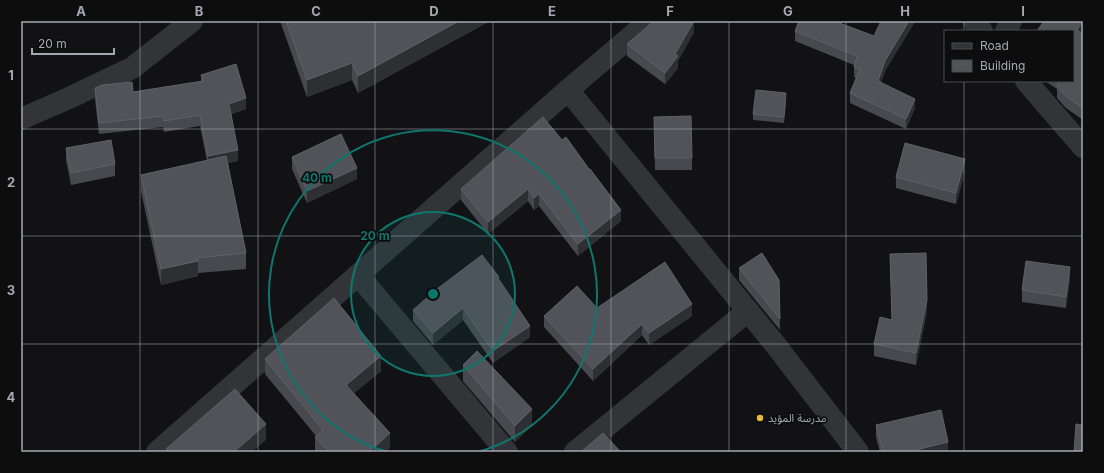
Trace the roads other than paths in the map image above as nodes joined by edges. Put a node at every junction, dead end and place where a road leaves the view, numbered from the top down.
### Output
1 (192, 21) edge
2 (649, 21) edge
3 (974, 21) edge
4 (1011, 21) edge
5 (981, 30) edge
6 (1006, 30) edge
7 (1027, 82) edge
8 (568, 90) junction
9 (21, 119) edge
10 (1083, 147) edge
11 (358, 275) junction
12 (748, 311) junction
13 (157, 452) edge
14 (507, 452) edge
15 (575, 452) edge
16 (858, 452) edge

1 - 9 street
2 - 8 street
3 - 5 street
4 - 6 street
7 - 10 street
8 - 11 street
8 - 12 street
11 - 13 street
11 - 14 street
12 - 15 street
12 - 16 street

